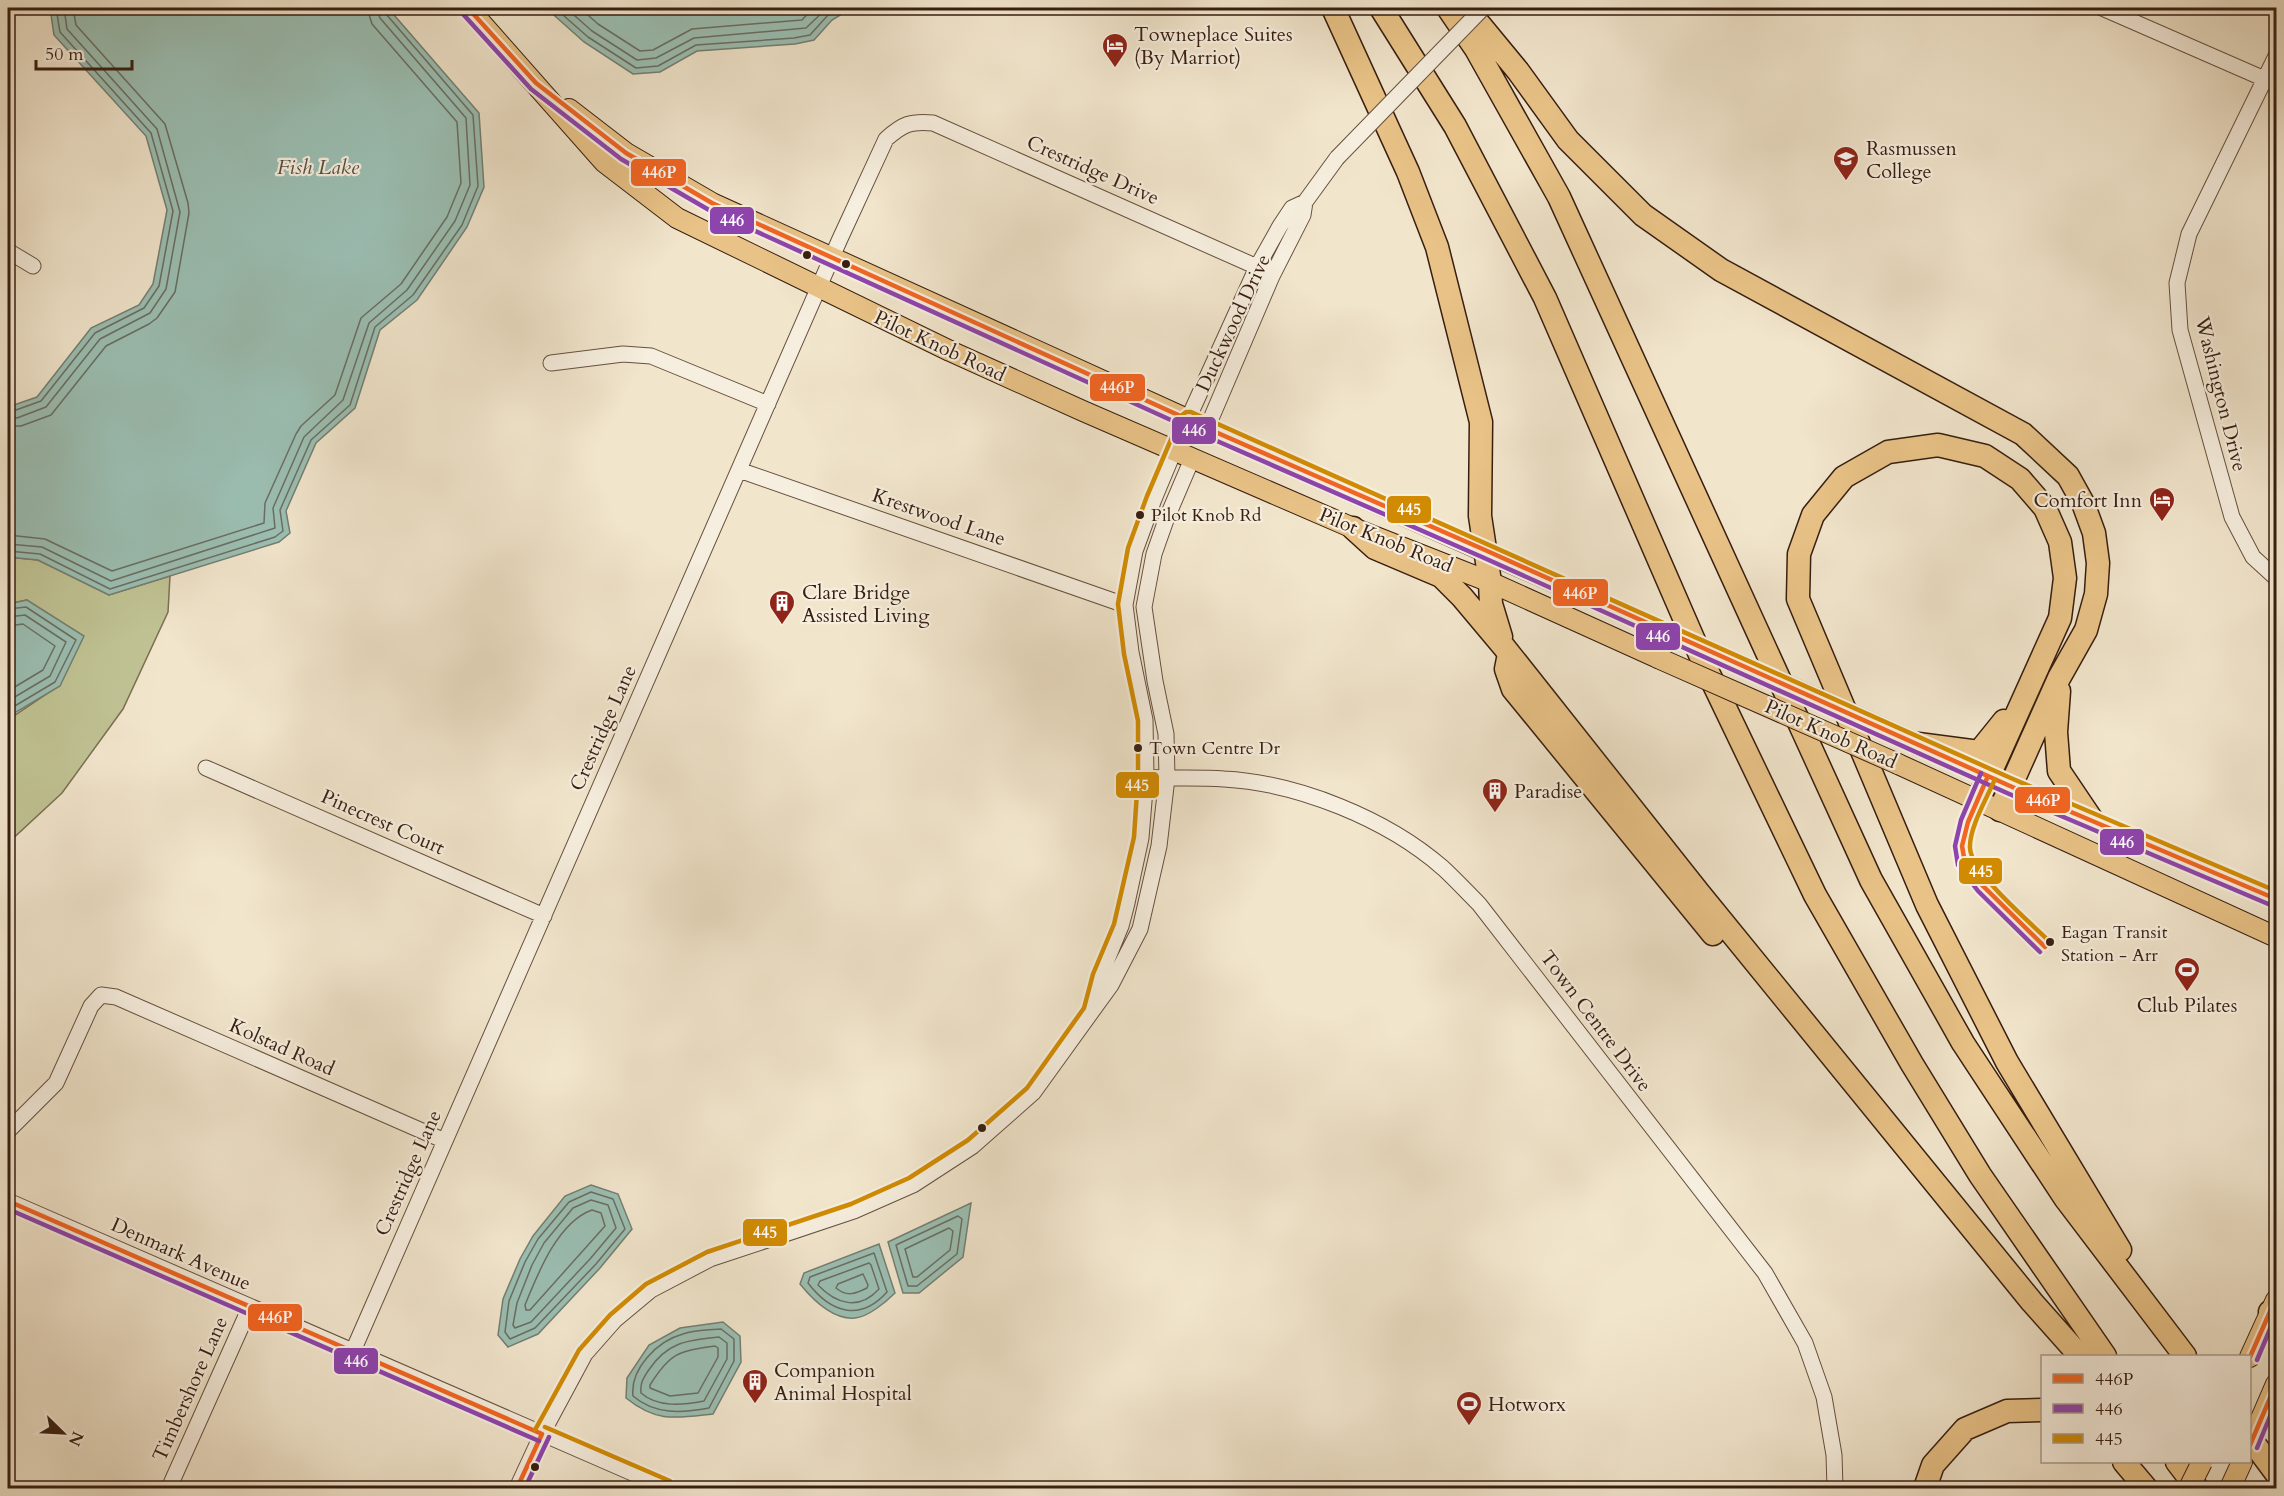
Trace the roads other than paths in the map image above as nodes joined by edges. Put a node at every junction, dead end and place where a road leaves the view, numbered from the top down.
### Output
1 (468, 8) edge
2 (1333, 8) edge
3 (1381, 8) edge
4 (1448, 8) edge
5 (1466, 8) edge
6 (1483, 8) edge
7 (2102, 8) edge
8 (2277, 56) edge
9 (2271, 82) edge
10 (536, 83) junction
11 (900, 127) joint
12 (1305, 201) junction
13 (8, 252) edge
14 (832, 256) junction
15 (33, 266) dead end
16 (1262, 269) junction
17 (818, 288) junction
18 (552, 363) dead end
19 (768, 404) junction
20 (1188, 419) junction
21 (1207, 428) junction
22 (1174, 451) junction
23 (1192, 459) junction
24 (739, 470) junction
25 (1353, 528) junction
26 (1485, 550) junction
27 (2277, 578) edge
28 (1490, 582) junction
29 (1125, 605) junction
30 (1507, 650) junction
31 (2059, 678) junction
32 (2026, 694) junction
33 (1918, 744) junction
34 (206, 768) dead end
35 (1988, 776) junction
36 (1146, 777) junction
37 (1167, 778) junction
38 (2010, 786) junction
39 (1978, 800) junction
40 (2000, 810) junction
41 (2092, 820) junction
42 (2277, 899) edge
43 (544, 916) junction
44 (2277, 937) edge
45 (1091, 1011) junction
46 (8, 1131) edge
47 (445, 1142) junction
48 (8, 1201) edge
49 (2274, 1306) edge
50 (250, 1307) junction
51 (353, 1351) junction
52 (2183, 1354) edge
53 (2079, 1355) edge
54 (2104, 1355) edge
55 (2251, 1355) edge
56 (2277, 1384) edge
57 (2041, 1410) edge
58 (2255, 1430) edge
59 (542, 1434) junction
60 (2126, 1463) edge
61 (2178, 1463) edge
62 (2201, 1463) edge
63 (2241, 1463) edge
64 (2277, 1473) edge
65 (169, 1488) edge
66 (518, 1488) edge
67 (667, 1488) edge
68 (1834, 1488) edge
69 (1925, 1488) edge
70 (2146, 1488) edge
71 (2189, 1488) edge
72 (2197, 1488) edge
73 (2230, 1488) edge

1 - 10 main road, Pilot Knob Road
2 - 26 highway
3 - 54 highway
4 - 52 highway
5 - 31 highway
6 - 12 street, Duckwood Drive, bridge
7 - 9 street
8 - 9 street, Washington Drive
9 - 27 street, Washington Drive
10 - 14 main road, Pilot Knob Road
10 - 17 main road, Pilot Knob Road
11 - 14 street, Crestridge Lane
11 - 16 street, Crestridge Drive
12 - 16 street, Duckwood Drive
12 - 21 street, Duckwood Drive
13 - 15 street
14 - 17 street, Crestridge Lane
14 - 20 main road, Pilot Knob Road
16 - 20 street, Duckwood Drive
17 - 19 street, Crestridge Lane
17 - 22 main road, Pilot Knob Road
18 - 19 street
19 - 24 street, Crestridge Lane
20 - 21 main road, Pilot Knob Road
20 - 22 main road, Duckwood Drive
21 - 23 main road, Duckwood Drive
21 - 26 main road, Pilot Knob Road
22 - 23 main road, Pilot Knob Road
22 - 29 street, Duckwood Drive
23 - 25 main road, Pilot Knob Road
23 - 37 street, Duckwood Drive
24 - 29 street, Krestwood Lane
24 - 43 street, Crestridge Lane
25 - 28 main road, Pilot Knob Road
25 - 30 highway
26 - 28 highway
26 - 33 main road, Pilot Knob Road, bridge
28 - 30 highway
28 - 39 main road, Pilot Knob Road, bridge
29 - 36 street, Duckwood Drive
30 - 53 highway
31 - 38 highway
31 - 41 highway
32 - 33 highway
32 - 35 highway
32 - 52 highway
33 - 35 main road, Pilot Knob Road
34 - 43 street, Pinecrest Court
35 - 38 main road, Pilot Knob Road
35 - 39 highway
36 - 37 street, Town Centre Drive
36 - 45 street, Duckwood Drive
37 - 45 street, Duckwood Drive
37 - 68 street, Town Centre Drive
38 - 40 highway
38 - 41 main road, Pilot Knob Road
39 - 40 main road, Pilot Knob Road
40 - 44 main road, Pilot Knob Road
41 - 42 main road, Pilot Knob Road
43 - 47 street, Crestridge Lane
45 - 59 street, Duckwood Drive
46 - 47 street, Kolstad Road
47 - 51 street, Crestridge Lane
48 - 50 street, Denmark Avenue
49 - 55 main road
50 - 51 street, Denmark Avenue
50 - 65 street, Timbershore Lane
51 - 59 street, Denmark Avenue
56 - 58 main road
57 - 69 highway
58 - 64 highway
59 - 66 street, Duckwood Drive
59 - 67 street, Denmark Avenue
60 - 70 highway
61 - 72 highway
62 - 71 main road, bridge
63 - 73 main road

